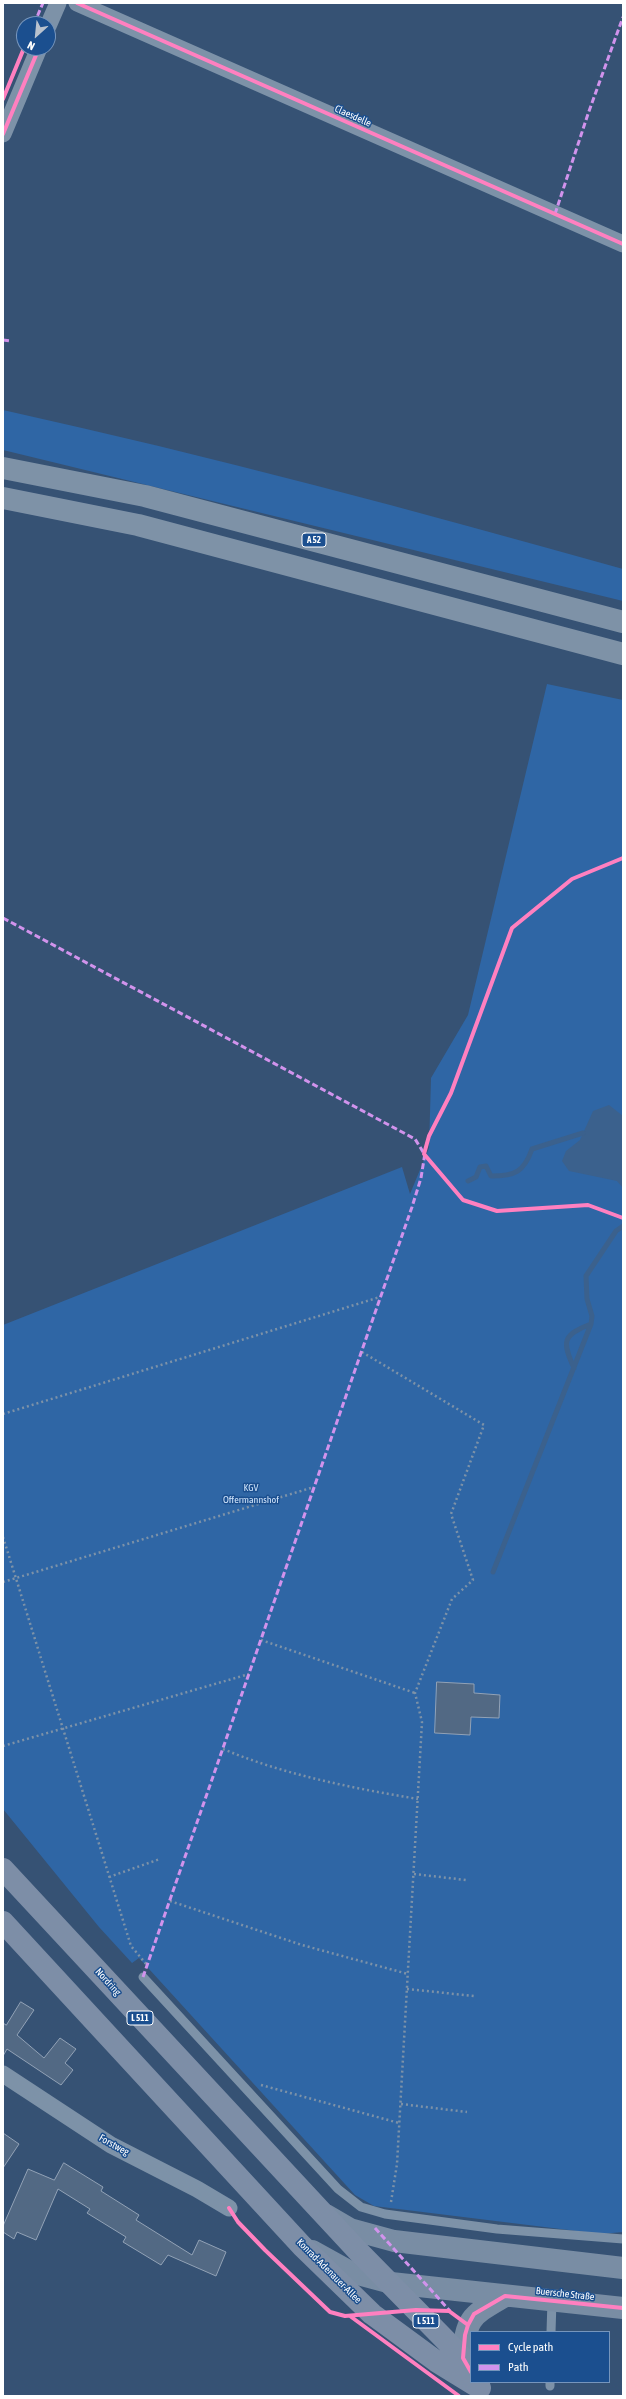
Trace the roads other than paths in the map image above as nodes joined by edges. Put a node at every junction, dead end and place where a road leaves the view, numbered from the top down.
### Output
1 (58, 3) edge
2 (77, 3) edge
3 (52, 16) edge
4 (36, 56) edge
5 (3, 134) edge
6 (623, 244) edge
7 (3, 468) edge
8 (3, 498) edge
9 (623, 622) edge
10 (623, 654) edge
11 (3, 1869) edge
12 (3, 1922) edge
13 (143, 1977) dead end
14 (3, 2074) edge
15 (229, 2208) dead end
16 (323, 2213) junction
17 (623, 2239) edge
18 (394, 2241) junction
19 (302, 2246) junction
20 (357, 2250) junction
21 (623, 2268) edge
22 (350, 2272) junction
23 (391, 2283) junction
24 (505, 2296) junction
25 (552, 2301) junction
26 (623, 2308) edge
27 (372, 2314) junction
28 (551, 2331) edge
29 (470, 2355) edge
30 (470, 2372) edge
31 (470, 2376) edge

1 - 3 street
2 - 6 street, Claesdelle
4 - 5 street
7 - 9 highway, A 52
8 - 10 highway
11 - 16 main road, Nordring / L 511
12 - 19 main road, Konrad-Adenauer-Allee / L 511
13 - 17 lane
14 - 15 street, Forstweg
16 - 18 main road
16 - 20 main road, L 511
18 - 20 main road
18 - 21 main road
19 - 22 main road, Buersche Straße
19 - 27 main road, Konrad-Adenauer-Allee / L 511
20 - 22 main road
20 - 23 main road, L 511
22 - 23 main road, Buersche Straße
22 - 27 main road
23 - 24 main road, Buersche Straße
23 - 30 main road, L 511
24 - 25 main road, Buersche Straße
24 - 29 main road
25 - 26 main road, Buersche Straße
25 - 28 lane
27 - 31 main road, Konrad-Adenauer-Allee / L 511

